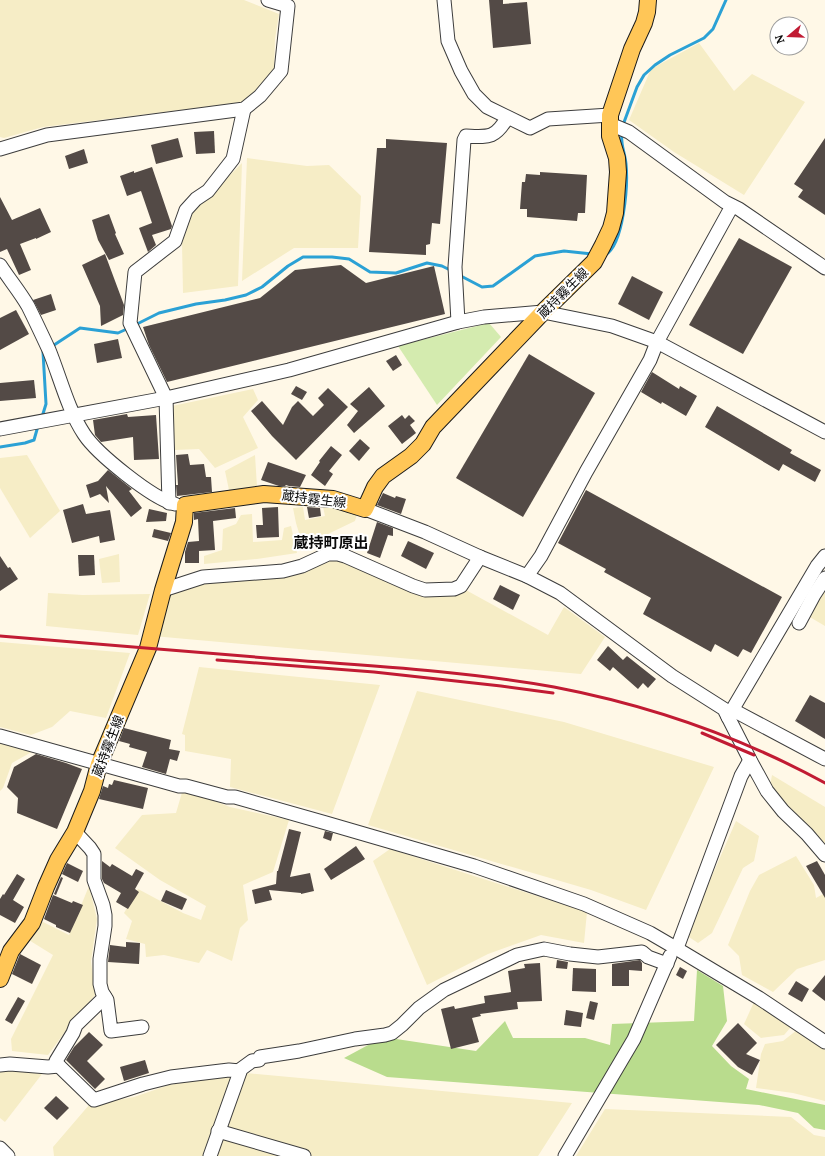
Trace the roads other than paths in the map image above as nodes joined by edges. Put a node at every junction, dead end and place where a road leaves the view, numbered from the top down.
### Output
1 (268, 0) edge
2 (444, 0) edge
3 (648, 0) edge
4 (244, 109) junction
5 (506, 118) junction
6 (610, 120) junction
7 (0, 149) edge
8 (732, 206) junction
9 (0, 265) edge
10 (825, 268) edge
11 (543, 312) junction
12 (458, 322) junction
13 (657, 342) junction
14 (166, 398) junction
15 (74, 414) junction
16 (0, 429) edge
17 (825, 432) edge
18 (169, 503) junction
19 (185, 505) junction
20 (365, 508) junction
21 (825, 556) edge
22 (480, 557) junction
23 (527, 576) junction
24 (825, 578) edge
25 (163, 590) junction
26 (799, 623) dead end
27 (731, 714) junction
28 (0, 736) edge
29 (825, 759) edge
30 (750, 760) junction
31 (99, 764) junction
32 (75, 832) junction
33 (825, 855) edge
34 (676, 948) junction
35 (667, 964) junction
36 (0, 979) edge
37 (105, 996) junction
38 (142, 1027) dead end
39 (825, 1042) edge
40 (0, 1065) edge
41 (59, 1066) junction
42 (240, 1071) junction
43 (218, 1131) junction
44 (0, 1148) edge
45 (8, 1156) edge
46 (210, 1156) edge
47 (304, 1156) edge
48 (565, 1156) edge

1 - 4 street
2 - 5 street
3 - 6 main road, 蔵持霧生線
4 - 7 street
4 - 14 street
5 - 6 street
5 - 12 street
6 - 8 street
6 - 11 main road, 蔵持霧生線
8 - 10 street
8 - 13 street
9 - 15 street
11 - 12 street
11 - 13 street
11 - 20 main road, 蔵持霧生線
12 - 14 street
13 - 17 street
13 - 23 street
14 - 15 street
14 - 18 street
15 - 16 street
15 - 18 street
18 - 19 street
19 - 20 main road, 蔵持霧生線
19 - 25 main road, 蔵持霧生線
20 - 22 street
21 - 27 street
22 - 23 street
22 - 25 street
23 - 27 street
24 - 26 street
25 - 31 main road, 蔵持霧生線
27 - 29 street
27 - 30 street
28 - 31 street
30 - 33 street
30 - 34 street
31 - 32 main road, 蔵持霧生線
31 - 34 street
32 - 36 main road, 蔵持霧生線
32 - 37 street
34 - 35 street
34 - 39 street
35 - 42 street
35 - 48 street
37 - 38 street
37 - 41 street
40 - 41 street
41 - 42 street
42 - 43 street
43 - 46 street
43 - 47 street
44 - 45 street

